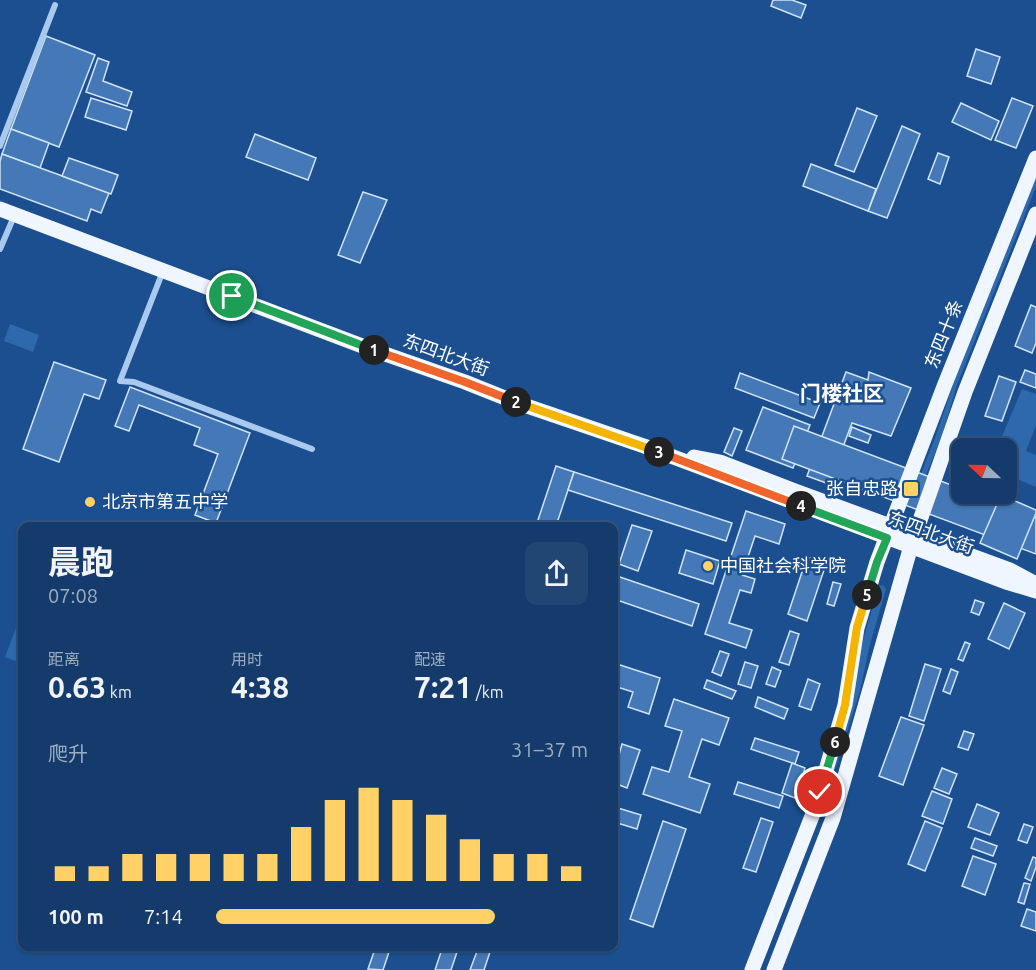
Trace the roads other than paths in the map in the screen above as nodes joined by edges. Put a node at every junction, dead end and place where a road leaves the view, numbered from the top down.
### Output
1 (55, 5) dead end
2 (0, 146) edge
3 (1036, 158) edge
4 (7, 212) edge
5 (1036, 214) edge
6 (0, 249) edge
7 (163, 270) junction
8 (312, 449) dead end
9 (889, 532) junction
10 (913, 541) junction
11 (1036, 584) edge
12 (1036, 591) edge
13 (752, 970) edge
14 (774, 970) edge

1 - 2 street
3 - 9 main road, 东四十条
4 - 6 street
4 - 7 main road, 东四北大街
5 - 10 main road
7 - 8 street
7 - 9 main road, 东四北大街
9 - 10 main road, 东四北大街
9 - 13 main road
10 - 11 main road, 东四北大街
10 - 12 main road, 东四北大街
10 - 14 main road

